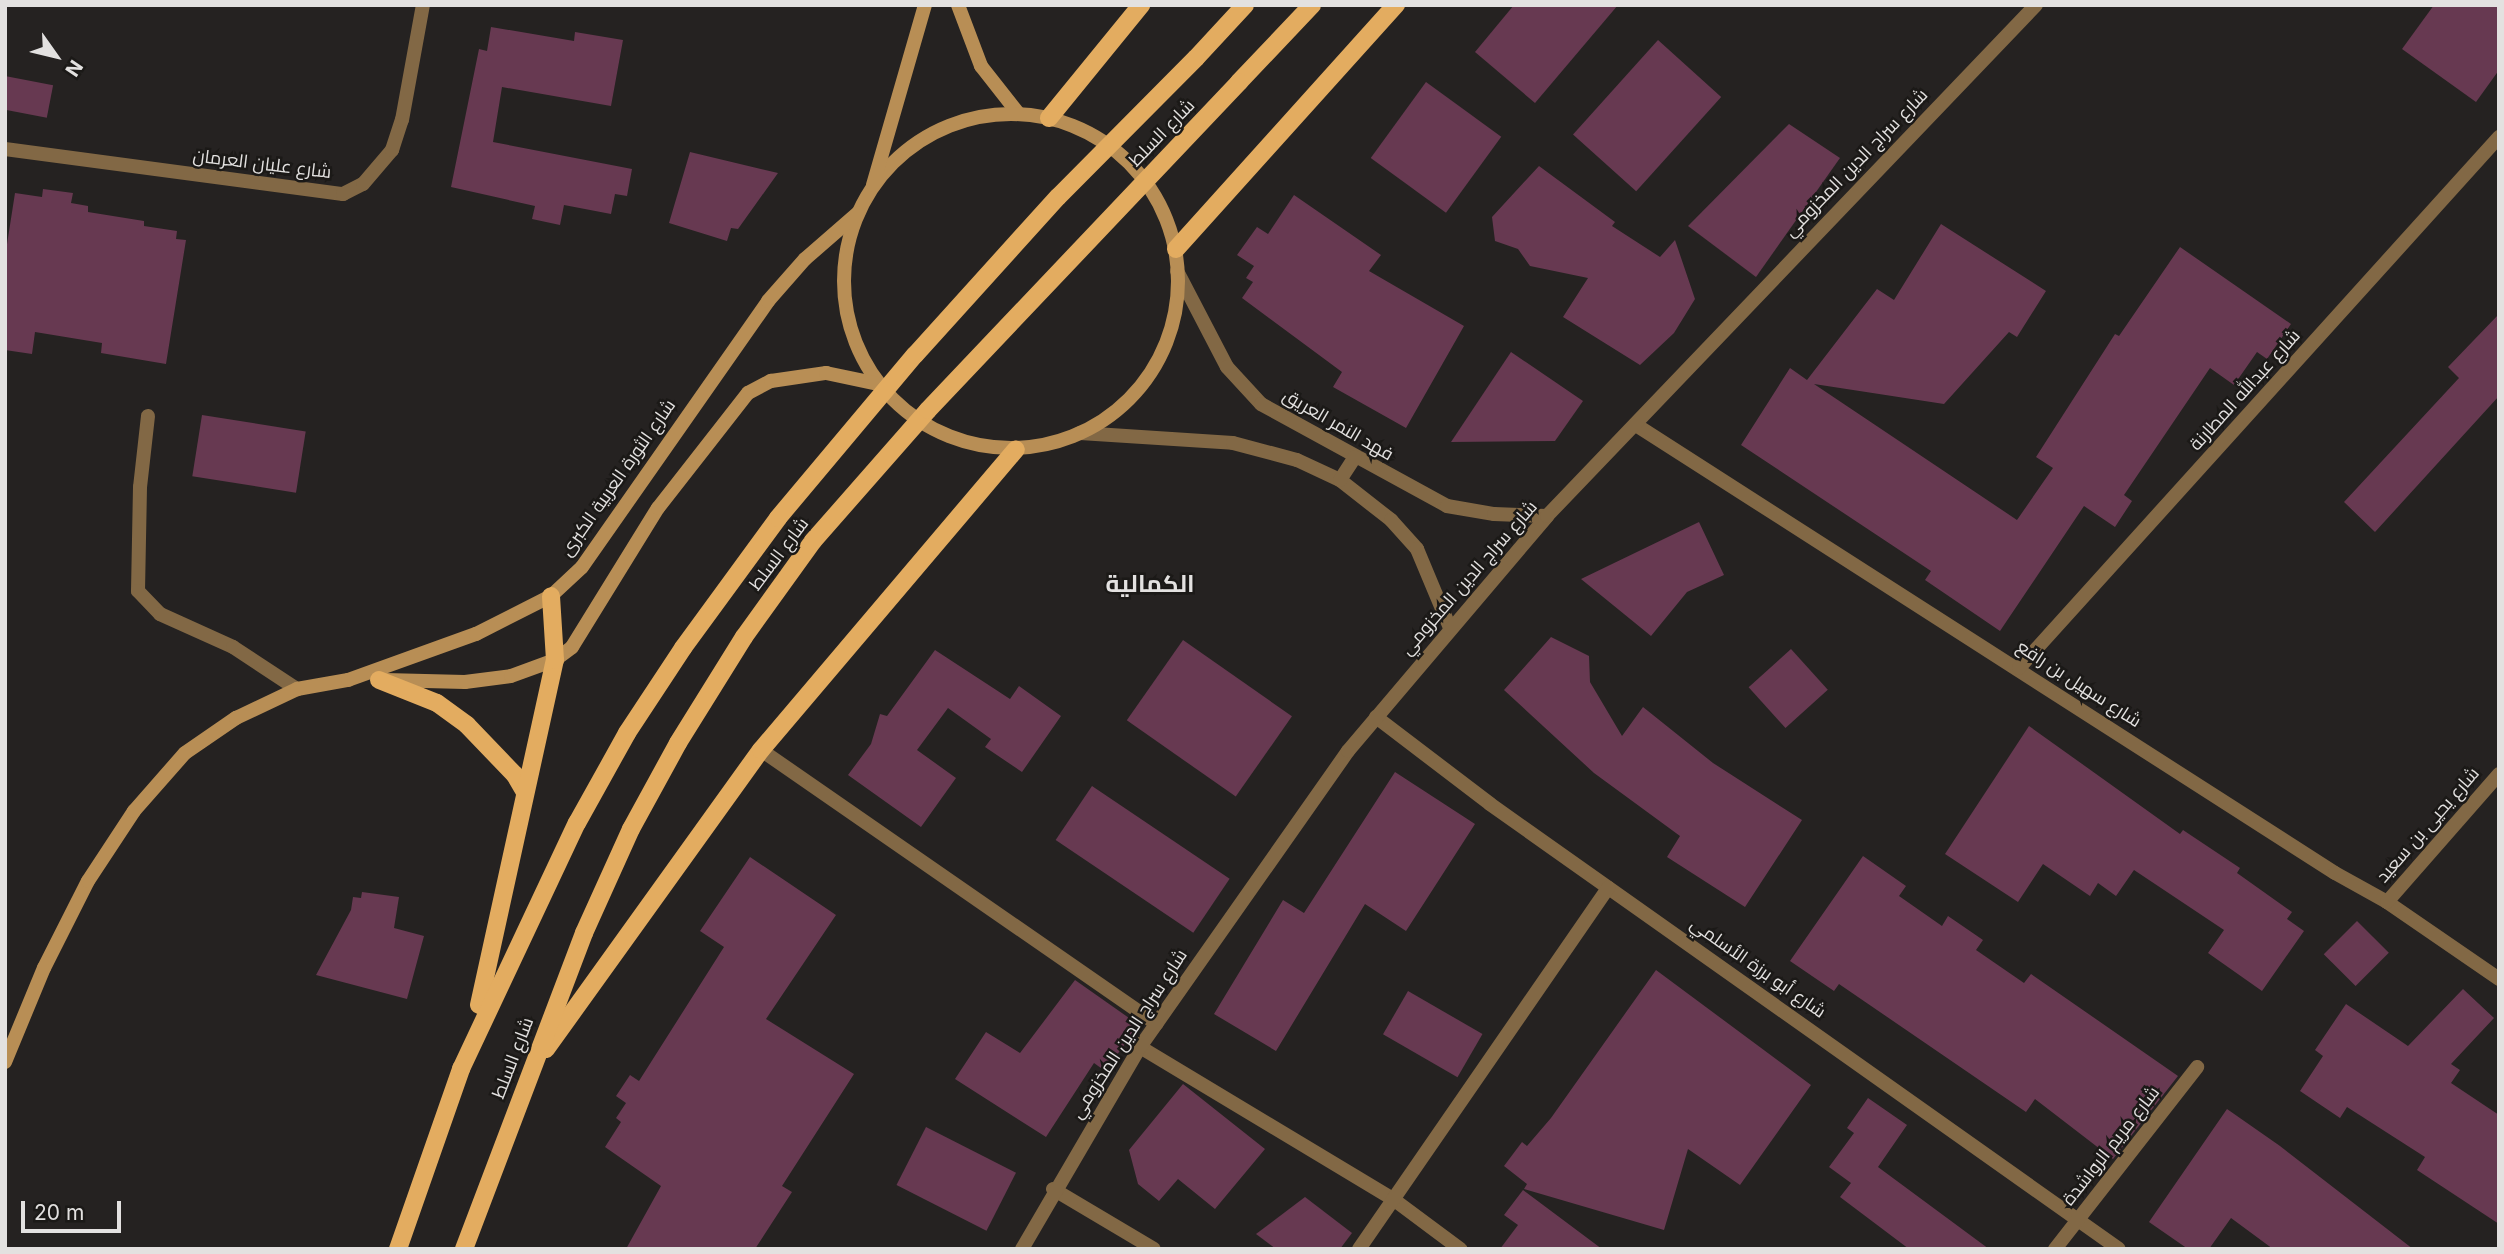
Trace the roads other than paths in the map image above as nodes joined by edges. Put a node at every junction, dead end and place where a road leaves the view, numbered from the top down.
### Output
1 (423, 5) edge
2 (925, 5) edge
3 (958, 5) edge
4 (1141, 5) edge
5 (1245, 5) edge
6 (1312, 5) edge
7 (1396, 5) edge
8 (2036, 5) edge
9 (1018, 113) junction
10 (1049, 118) junction
11 (2499, 137) edge
12 (5, 149) edge
13 (872, 188) junction
14 (858, 213) junction
15 (1176, 249) junction
16 (1177, 271) junction
17 (878, 384) junction
18 (149, 416) dead end
19 (1636, 425) junction
20 (1080, 433) junction
21 (1016, 449) junction
22 (1355, 457) junction
23 (1340, 480) junction
24 (1547, 516) junction
25 (551, 596) junction
26 (1450, 628) junction
27 (555, 660) junction
28 (2019, 668) junction
29 (348, 680) junction
30 (379, 680) junction
31 (297, 689) junction
32 (1376, 717) junction
33 (761, 750) junction
34 (2499, 774) edge
35 (525, 792) junction
36 (1608, 888) junction
37 (2387, 902) junction
38 (2499, 979) edge
39 (1156, 1024) junction
40 (1140, 1047) junction
41 (5, 1062) edge
42 (2197, 1067) dead end
43 (461, 1069) junction
44 (531, 1069) junction
45 (1053, 1189) junction
46 (1393, 1199) junction
47 (2079, 1218) junction
48 (398, 1249) edge
49 (464, 1249) edge
50 (1022, 1249) edge
51 (1154, 1249) edge
52 (1359, 1249) edge
53 (1460, 1249) edge
54 (2055, 1249) edge
55 (2119, 1249) edge

1 - 12 street, شارع عليان العرمان
2 - 13 street
3 - 9 street
4 - 10 main road
5 - 43 main road, شارع السلط, bridge
6 - 44 main road, شارع السلط, bridge
7 - 15 main road
8 - 19 street, شارع سراج الدين المخزومي
9 - 10 street
9 - 13 street
10 - 15 street
11 - 28 street, شارع عبدالله المطارنة
13 - 14 street
14 - 17 street
14 - 25 street, شارع الثورة العربية الكبرى
15 - 16 street
16 - 20 street
16 - 22 street, فهد النمر العريق
17 - 21 street
17 - 27 street, شارع الثورة العربية الكبرى
18 - 31 street
19 - 24 street, شارع سراج الدين المخزومي
19 - 28 street, شارع سهيل بن رافع
20 - 21 street
20 - 23 street
21 - 33 main road
22 - 23 street
22 - 24 street, فهد النمر العريق
23 - 26 street
24 - 26 street, شارع سراج الدين المخزومي
25 - 27 main road
25 - 29 street, شارع الثورة العربية الكبرى
26 - 32 street, شارع سراج الدين المخزومي
27 - 30 street, شارع الثورة العربية الكبرى
27 - 35 main road
28 - 37 street, شارع سهيل بن رافع
29 - 30 street, شارع الثورة العربية الكبرى
29 - 31 street, شارع الثورة العربية الكبرى
30 - 35 main road
31 - 41 street, شارع الثورة العربية الكبرى
32 - 36 street, شارع أبو برزة الأسلمي
32 - 39 street, شارع سراج الدين المخزومي
33 - 39 street
33 - 44 main road
34 - 37 street, شارع يحيى بن سعيد
35 - 43 main road
36 - 46 street
36 - 47 street, شارع أبو برزة الأسلمي
37 - 38 street, شارع سهيل بن رافع
39 - 40 street, شارع سراج الدين المخزومي
40 - 45 street, شارع سراج الدين المخزومي
40 - 46 street
42 - 47 street, شارع مريم الرواشدة
43 - 48 main road, شارع السلط
44 - 49 main road, شارع السلط
45 - 50 street, شارع سراج الدين المخزومي
45 - 51 street
46 - 52 street
46 - 53 street
47 - 54 street, شارع مريم الرواشدة
47 - 55 street, شارع أبو برزة الأسلمي

